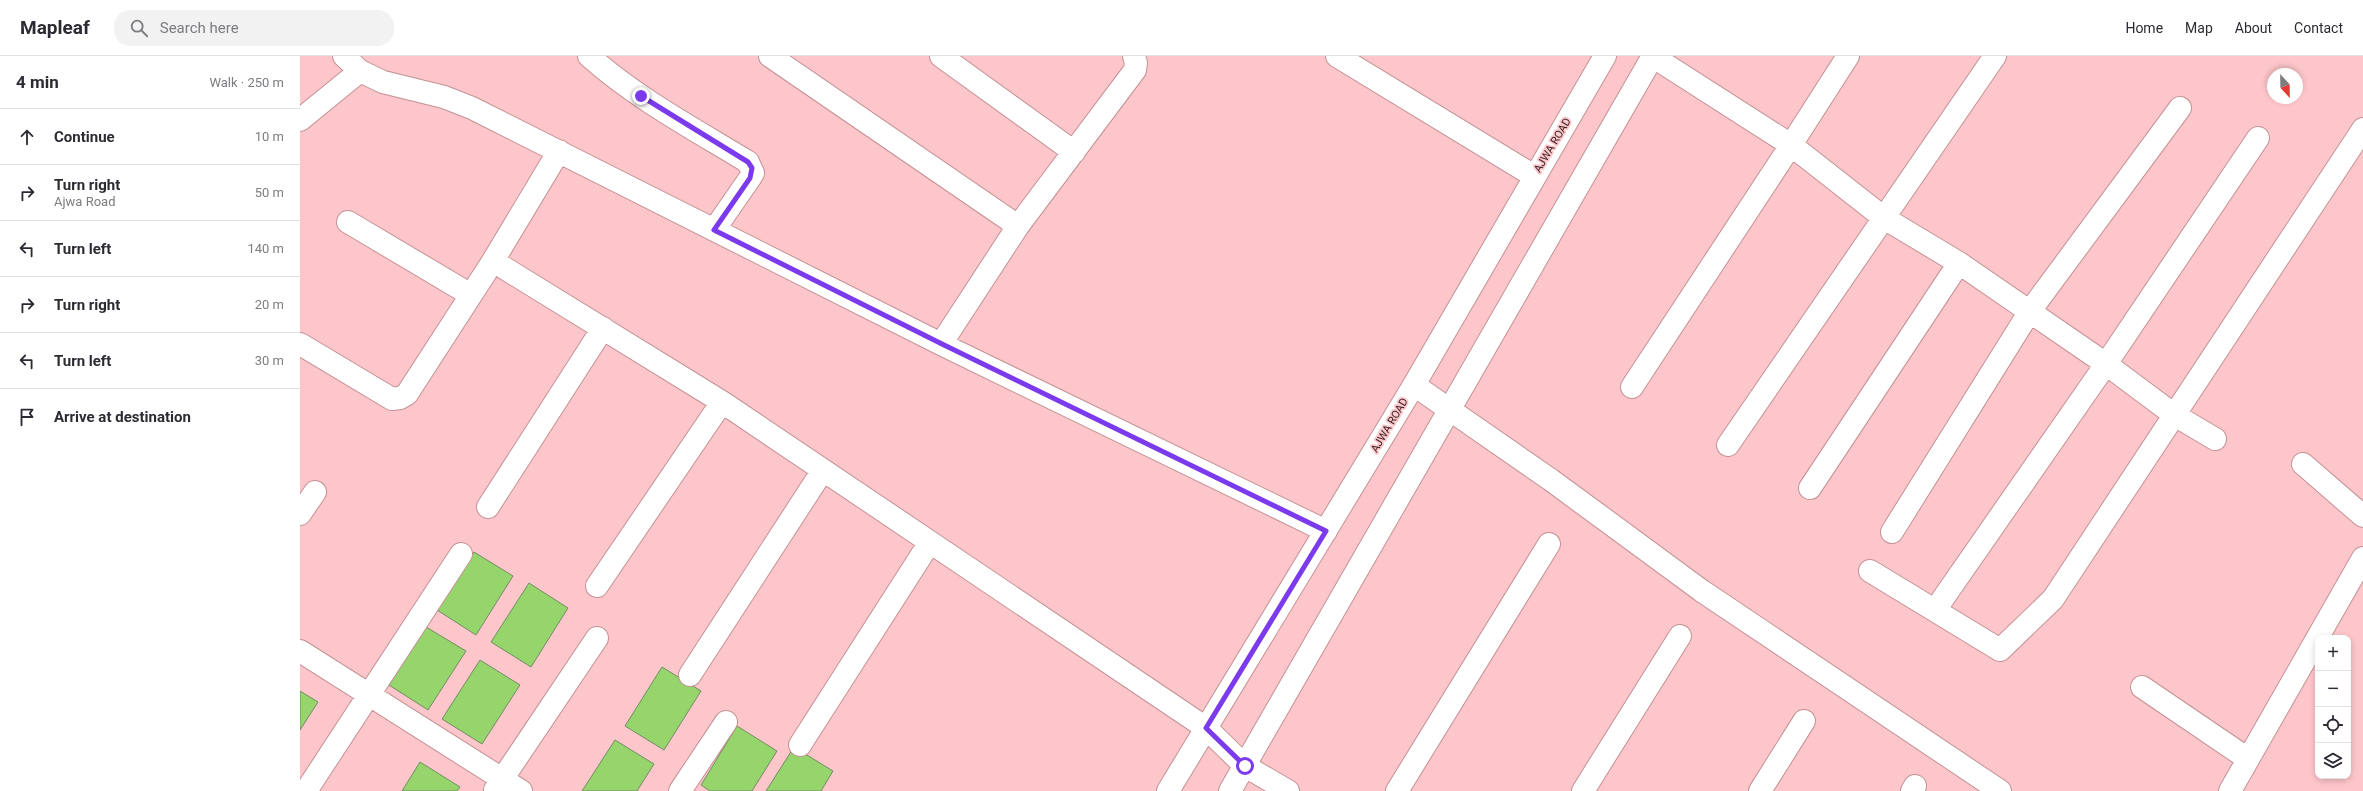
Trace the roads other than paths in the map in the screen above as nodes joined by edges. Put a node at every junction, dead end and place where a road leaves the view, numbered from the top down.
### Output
1 (344, 56) edge
2 (589, 56) edge
3 (770, 56) edge
4 (941, 56) edge
5 (1134, 56) edge
6 (1337, 56) edge
7 (1605, 56) edge
8 (1653, 56) edge
9 (1848, 56) edge
10 (1995, 56) edge
11 (360, 71) junction
12 (2180, 108) dead end
13 (300, 120) edge
14 (2363, 129) edge
15 (2258, 138) dead end
16 (1791, 146) junction
17 (559, 152) junction
18 (1074, 152) junction
19 (1534, 176) junction
20 (1884, 218) junction
21 (348, 222) dead end
22 (1018, 226) junction
23 (714, 230) junction
24 (493, 261) junction
25 (1959, 263) junction
26 (471, 295) junction
27 (2030, 311) junction
28 (603, 328) junction
29 (300, 344) edge
30 (942, 344) junction
31 (2106, 364) junction
32 (1414, 384) junction
33 (1632, 387) dead end
34 (722, 402) junction
35 (1451, 410) junction
36 (2173, 414) junction
37 (2215, 438) dead end
38 (1728, 445) dead end
39 (2303, 464) dead end
40 (823, 470) junction
41 (1810, 488) dead end
42 (315, 492) dead end
43 (488, 507) dead end
44 (300, 514) edge
45 (2363, 516) edge
46 (1326, 531) junction
47 (1892, 532) dead end
48 (930, 542) junction
49 (1549, 544) dead end
50 (461, 554) dead end
51 (2363, 558) edge
52 (1870, 571) dead end
53 (597, 586) dead end
54 (1942, 600) dead end
55 (1680, 636) dead end
56 (597, 638) dead end
57 (300, 652) edge
58 (690, 675) dead end
59 (2142, 687) dead end
60 (370, 694) junction
61 (1804, 721) dead end
62 (726, 722) dead end
63 (1206, 728) junction
64 (800, 745) dead end
65 (2248, 759) junction
66 (1245, 766) junction
67 (499, 785) edge
68 (306, 791) edge
69 (521, 791) edge
70 (680, 791) edge
71 (1168, 791) edge
72 (1230, 791) edge
73 (1288, 791) edge
74 (1397, 791) edge
75 (1583, 791) edge
76 (1760, 791) edge
77 (2000, 791) edge
78 (2230, 791) edge

1 - 11 street
2 - 23 street
3 - 22 street
4 - 18 street
5 - 18 street
6 - 19 street
7 - 19 street, AJWA ROAD
8 - 16 street
8 - 35 street
9 - 16 street
10 - 20 street
11 - 13 street
11 - 17 street
12 - 27 street
14 - 36 street
15 - 31 street
16 - 20 street
16 - 33 street
17 - 23 street
17 - 24 street
18 - 22 street
19 - 32 street, AJWA ROAD
20 - 25 street
20 - 38 street
21 - 26 street
22 - 30 street
23 - 30 street
24 - 26 street
24 - 28 street
25 - 27 street
25 - 41 street
26 - 29 street
27 - 31 street
27 - 47 street
28 - 34 street
28 - 43 street
30 - 46 street
31 - 36 street
31 - 54 street
32 - 35 street
32 - 46 street, AJWA ROAD
34 - 40 street
34 - 53 street
35 - 66 street
35 - 77 street
36 - 37 street
36 - 52 street
39 - 45 street
40 - 48 street
40 - 58 street
42 - 44 street
46 - 63 street, AJWA ROAD
48 - 63 street
48 - 64 street
49 - 74 street
50 - 60 street
51 - 65 street
55 - 75 street
56 - 67 street
57 - 60 street
59 - 65 street
60 - 67 street
60 - 68 street
61 - 76 street
62 - 70 street
63 - 66 street
63 - 71 street, AJWA ROAD
65 - 78 street
66 - 72 street
66 - 73 street
67 - 69 street

